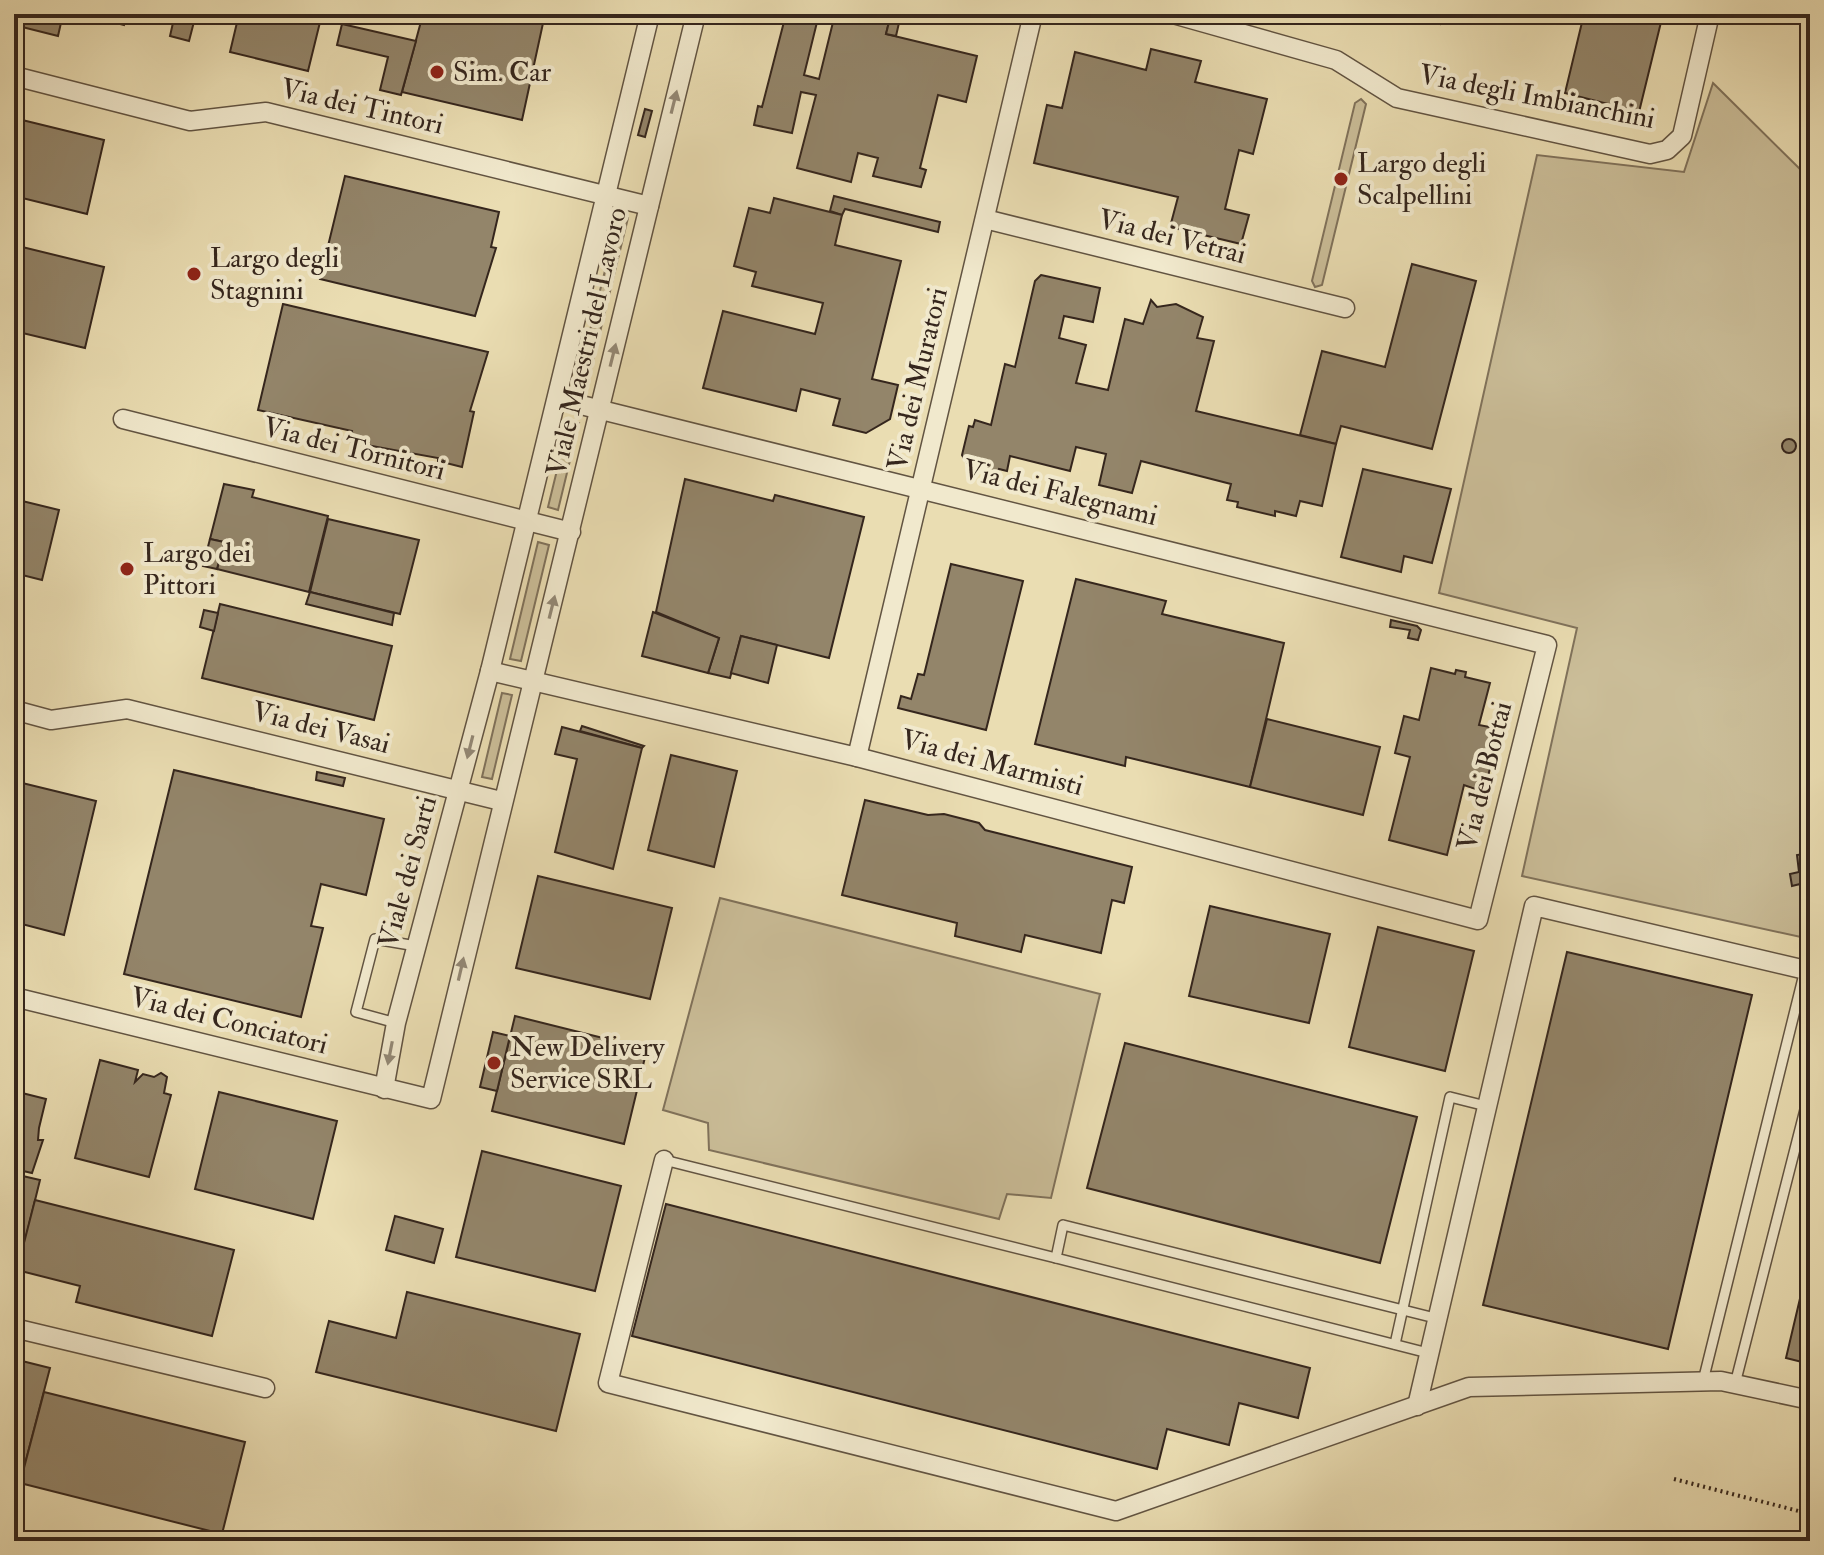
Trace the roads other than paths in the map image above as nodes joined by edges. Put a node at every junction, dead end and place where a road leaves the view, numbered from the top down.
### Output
1 (650, 14) edge
2 (696, 14) edge
3 (1033, 14) edge
4 (1173, 14) edge
5 (1710, 14) edge
6 (14, 76) edge
7 (605, 195) junction
8 (649, 206) junction
9 (985, 219) junction
10 (1345, 308) dead end
11 (557, 399) junction
12 (600, 409) junction
13 (123, 419) dead end
14 (921, 487) junction
15 (525, 523) junction
16 (571, 532) junction
17 (1547, 645) joint
18 (490, 671) junction
19 (533, 683) junction
20 (14, 710) edge
21 (857, 757) junction
22 (459, 791) junction
23 (501, 801) junction
24 (1478, 920) joint
25 (416, 946) junction
26 (1808, 970) edge
27 (14, 997) edge
28 (396, 1023) junction
29 (384, 1089) junction
30 (1810, 1090) edge
31 (1486, 1106) junction
32 (664, 1160) joint
33 (1056, 1258) junction
34 (1402, 1310) junction
35 (1435, 1318) junction
36 (14, 1328) edge
37 (1395, 1344) junction
38 (1428, 1353) junction
39 (1703, 1381) junction
40 (1735, 1384) junction
41 (265, 1388) dead end
42 (1810, 1400) edge
43 (1417, 1406) junction

1 - 7 street, Viale Maestri del Lavoro
8 -> 2 street, Viale Maestri del Lavoro
3 - 9 street, Via dei Muratori
4 - 5 street, Via degli Imbianchini
6 - 7 street, Via dei Tintori
7 - 8 street, Via dei Tintori
7 - 11 street, Viale Maestri del Lavoro
12 -> 8 street, Viale Maestri del Lavoro
9 - 10 street, Via dei Vetrai
9 - 14 street, Via dei Muratori
11 - 12 street, Via dei Falegnami
11 - 15 street, Viale Maestri del Lavoro
12 - 14 street, Via dei Falegnami
12 - 16 street, Viale Maestri del Lavoro
13 - 15 street, Via dei Tornitori
14 - 17 street, Via dei Falegnami
14 - 21 street, Via dei Muratori
15 - 16 street, Via dei Tornitori
15 - 18 street, Viale Maestri del Lavoro
19 -> 16 street, Viale Maestri del Lavoro
17 - 24 street, Via dei Bottai
18 - 19 street, Via dei Marmisti
18 -> 22 street, Viale dei Sarti
19 - 21 street, Via dei Marmisti
19 - 23 street
20 - 22 street, Via dei Vasai
21 - 24 street, Via dei Marmisti
22 - 23 street, Via dei Vasai
22 - 25 street, Viale dei Sarti
29 -> 23 street, Via dei Conciatori
25 - 28 street, Viale dei Sarti
25 - 28 lane
26 - 31 street
26 - 39 lane
27 - 29 street, Via dei Conciatori
28 -> 29 street, Viale dei Sarti
30 - 40 lane
31 - 34 lane
31 - 35 street
32 - 33 lane
32 - 43 street
33 - 34 lane
33 - 37 lane
34 - 35 lane
34 - 37 lane
35 - 38 street
36 - 41 street
37 - 38 lane
38 - 43 street
39 - 40 street
39 - 43 street
40 - 42 street

